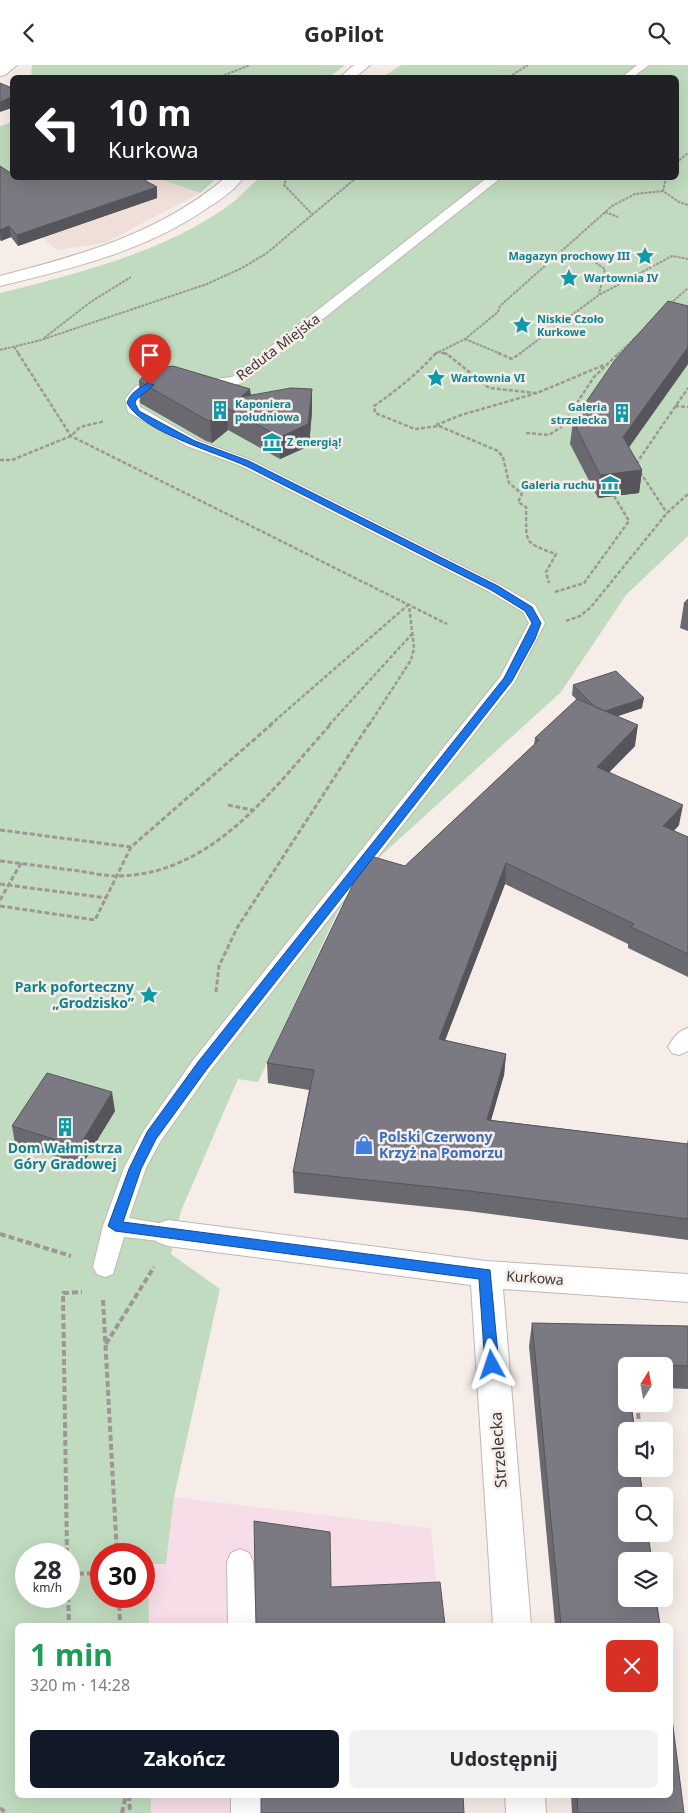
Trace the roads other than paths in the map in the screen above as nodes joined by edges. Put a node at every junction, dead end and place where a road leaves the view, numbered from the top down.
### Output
1 (10, 65) edge
2 (363, 65) edge
3 (644, 65) edge
4 (0, 72) edge
5 (350, 75) edge
6 (630, 75) edge
7 (233, 180) edge
8 (492, 180) edge
9 (0, 281) edge
10 (115, 1226) junction
11 (177, 1234) joint
12 (105, 1267) road end
13 (486, 1274) junction
14 (688, 1289) edge
15 (240, 1562) dead end
16 (242, 1623) edge
17 (512, 1623) edge
18 (246, 1798) edge
19 (525, 1798) edge
20 (246, 1813) edge
21 (526, 1813) edge

1 - 4 street
2 - 5 street
3 - 6 lane
7 - 9 street
8 - 10 lane, Reduta Miejska
10 - 11 lane, Kurkowa
10 - 12 lane, Reduta Miejska
11 - 13 street, Kurkowa
13 - 14 street, Kurkowa
13 - 17 street, Strzelecka
15 - 16 lane
18 - 20 lane
19 - 21 street

